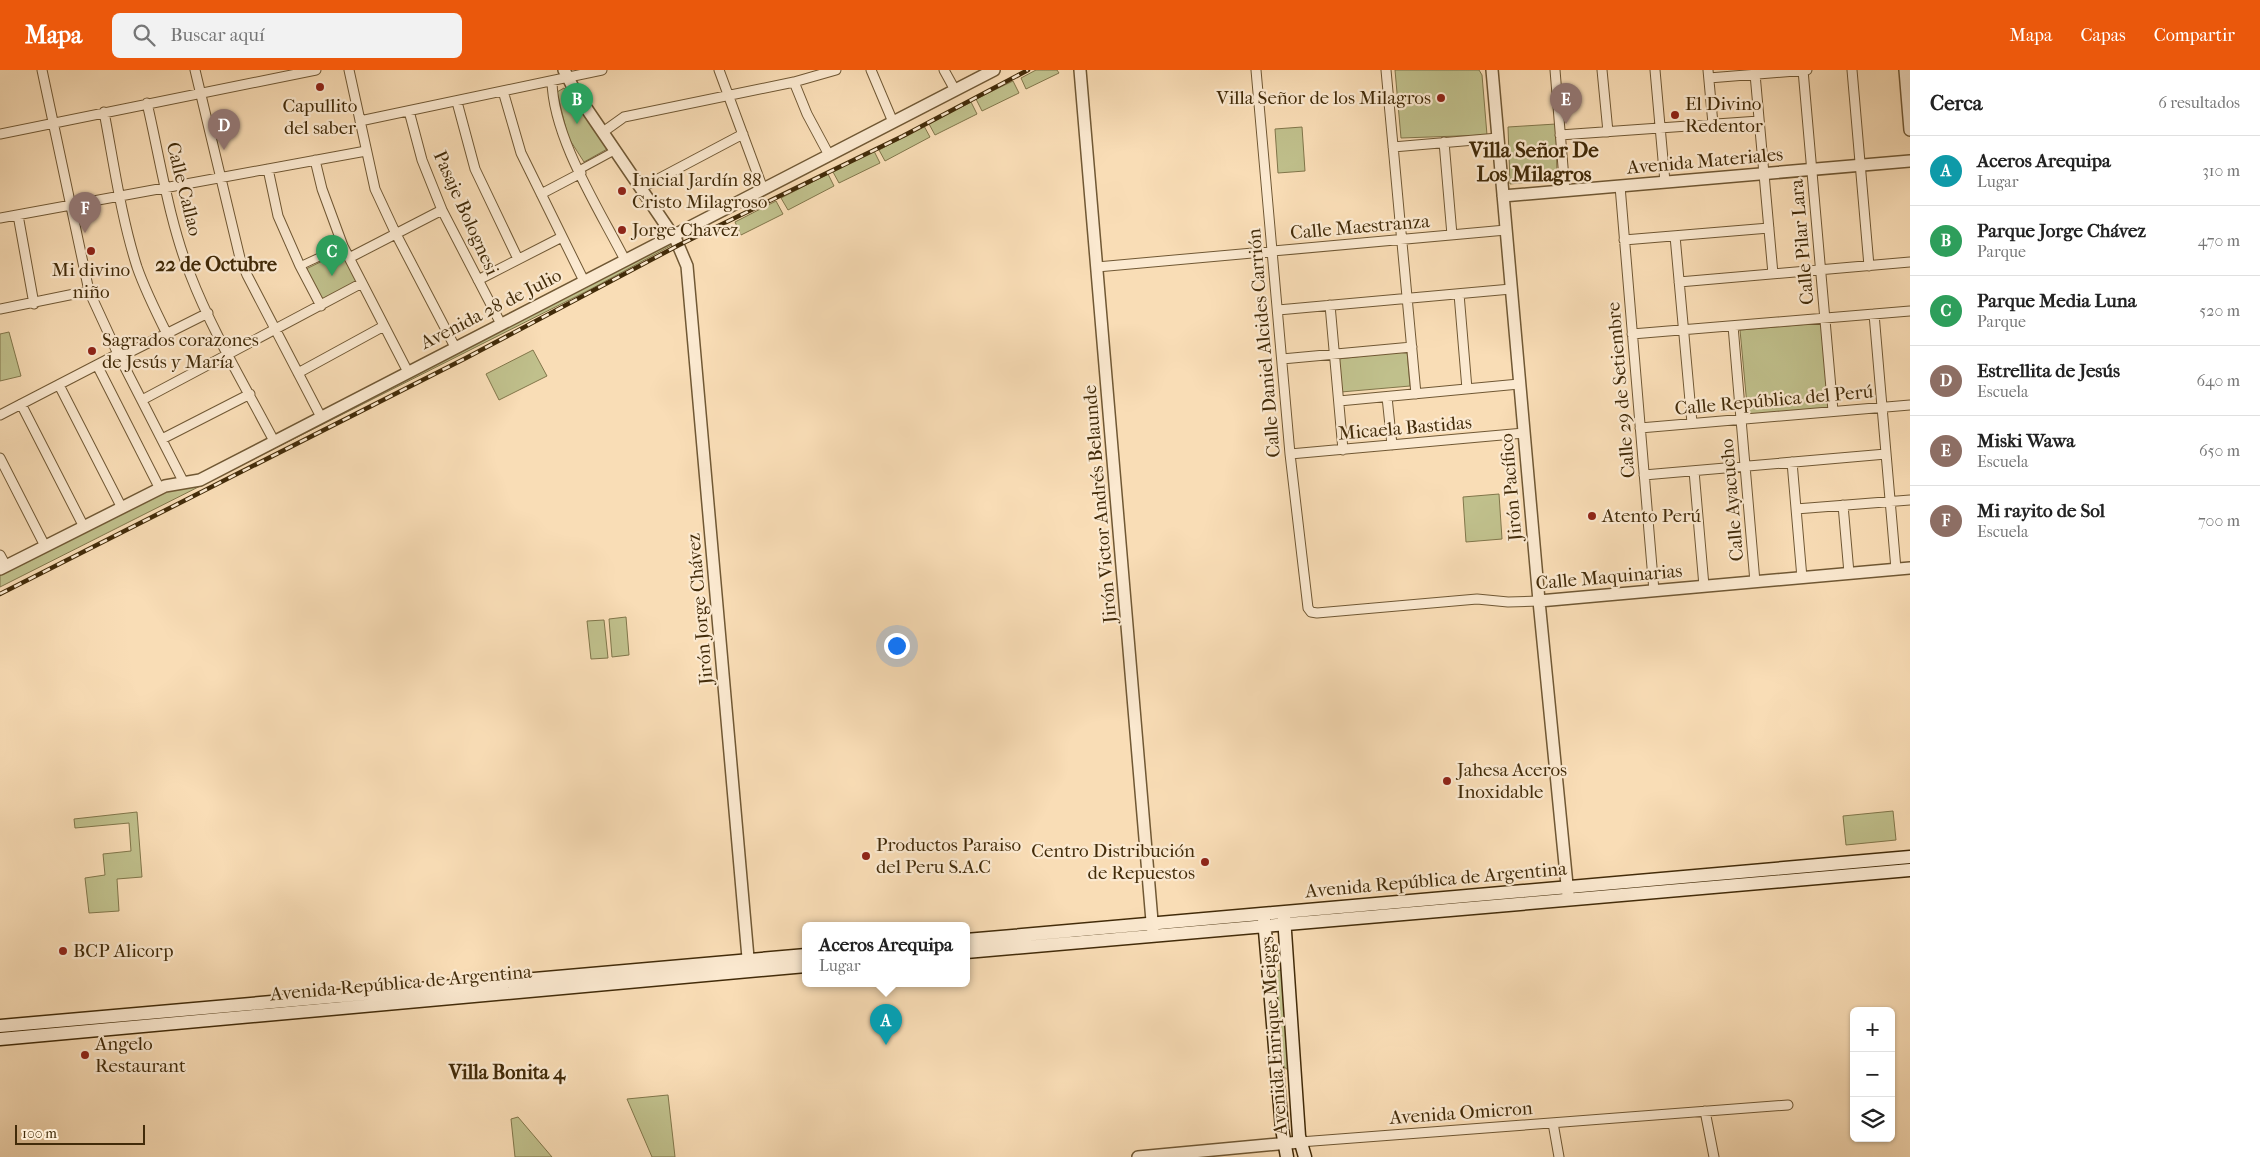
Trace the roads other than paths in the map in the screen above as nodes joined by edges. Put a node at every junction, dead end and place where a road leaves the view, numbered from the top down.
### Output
1 (42, 70) edge
2 (195, 70) edge
3 (316, 70) edge
4 (349, 70) edge
5 (602, 70) edge
6 (719, 70) edge
7 (836, 70) edge
8 (871, 70) edge
9 (944, 70) edge
10 (994, 70) edge
11 (1080, 70) edge
12 (1256, 70) edge
13 (1386, 70) edge
14 (1492, 70) edge
15 (1554, 70) edge
16 (1602, 70) edge
17 (1655, 70) edge
18 (1803, 70) edge
19 (1807, 70) edge
20 (1852, 70) edge
21 (1905, 70) edge
22 (565, 74) edge
23 (1708, 74) edge
24 (1756, 74) junction
25 (552, 81) junction
26 (794, 82) junction
27 (955, 90) junction
28 (503, 92) junction
29 (199, 93) junction
30 (728, 95) junction
31 (457, 102) junction
32 (147, 104) junction
33 (409, 111) junction
34 (104, 112) junction
35 (360, 121) junction
36 (1760, 121) junction
37 (892, 122) junction
38 (53, 123) junction
39 (1713, 124) junction
40 (1660, 128) junction
41 (1910, 130) edge
42 (603, 132) junction
43 (1608, 132) junction
44 (0, 134) edge
45 (743, 134) junction
46 (1560, 135) junction
47 (1498, 138) junction
48 (1444, 142) junction
49 (1393, 147) junction
50 (616, 150) junction
51 (366, 151) junction
52 (829, 155) junction
53 (315, 160) junction
54 (1910, 161) edge
55 (1860, 165) junction
56 (268, 169) junction
57 (1812, 169) junction
58 (580, 171) junction
59 (1764, 173) junction
60 (220, 178) junction
61 (1665, 182) junction
62 (1620, 186) junction
63 (166, 188) junction
64 (642, 188) junction
65 (763, 189) junction
66 (1565, 191) junction
67 (541, 194) junction
68 (120, 196) junction
69 (1503, 196) junction
70 (70, 205) junction
71 (442, 210) junction
72 (18, 215) junction
73 (0, 218) edge
74 (1769, 228) junction
75 (1506, 230) junction
76 (396, 234) junction
77 (1452, 235) junction
78 (1675, 236) junction
79 (562, 237) junction
80 (1402, 239) junction
81 (676, 240) junction
82 (1624, 240) junction
83 (343, 246) junction
84 (1272, 251) junction
85 (349, 258) junction
86 (518, 259) junction
87 (625, 260) junction
88 (1910, 262) edge
89 (300, 266) junction
90 (1869, 266) junction
91 (1097, 267) junction
92 (1820, 270) junction
93 (1773, 274) junction
94 (478, 280) junction
95 (584, 281) junction
96 (1679, 282) junction
97 (362, 283) junction
98 (1511, 289) junction
99 (89, 291) junction
100 (1459, 294) junction
101 (1407, 298) junction
102 (34, 304) junction
103 (1330, 305) junction
104 (320, 306) junction
105 (0, 309) edge
106 (1278, 310) junction
107 (1910, 311) edge
108 (208, 313) junction
109 (1874, 314) junction
110 (1825, 318) junction
111 (501, 324) junction
112 (384, 326) junction
113 (1733, 326) junction
114 (275, 330) junction
115 (1684, 330) junction
116 (167, 334) junction
117 (1632, 334) junction
118 (455, 347) junction
119 (1412, 347) junction
120 (229, 354) junction
121 (1334, 354) junction
122 (119, 356) junction
123 (1282, 358) junction
124 (96, 366) junction
125 (408, 372) junction
126 (298, 373) junction
127 (1520, 384) junction
128 (58, 385) junction
129 (1468, 389) junction
130 (250, 394) junction
131 (1416, 394) junction
132 (1387, 397) junction
133 (142, 400) junction
134 (1338, 401) junction
135 (21, 404) junction
136 (1910, 405) edge
137 (1882, 407) junction
138 (1833, 411) junction
139 (0, 415) edge
140 (321, 417) junction
141 (1741, 419) junction
142 (1692, 423) junction
143 (1640, 428) junction
144 (1524, 433) junction
145 (162, 439) junction
146 (274, 441) junction
147 (1392, 445) junction
148 (1343, 450) junction
149 (1290, 454) junction
150 (1886, 454) junction
151 (0, 458) edge
152 (1792, 462) junction
153 (1745, 466) junction
154 (1694, 471) junction
155 (1644, 475) junction
156 (184, 484) junction
157 (160, 489) junction
158 (1910, 500) edge
159 (1890, 501) junction
160 (1843, 505) junction
161 (122, 508) junction
162 (1796, 509) junction
163 (84, 527) junction
164 (46, 546) junction
165 (0, 555) edge
166 (3, 568) edge
167 (1910, 568) edge
168 (1896, 569) junction
169 (1849, 574) junction
170 (1802, 578) junction
171 (1755, 582) junction
172 (1704, 586) junction
173 (1654, 590) junction
174 (1539, 601) junction
175 (1311, 612) joint
176 (1910, 857) edge
177 (1794, 867) junction
178 (1910, 870) edge
179 (1793, 880) junction
180 (1568, 893) junction
181 (1284, 918) junction
182 (1264, 920) junction
183 (1153, 930) junction
184 (970, 940) edge
185 (970, 952) edge
186 (802, 956) edge
187 (748, 966) junction
188 (802, 966) edge
189 (1288, 967) junction
190 (1268, 969) junction
191 (111, 1022) junction
192 (0, 1026) edge
193 (0, 1040) edge
194 (1788, 1105) dead end
195 (1705, 1111) junction
196 (1297, 1113) junction
197 (1280, 1114) junction
198 (1552, 1123) junction
199 (1300, 1142) junction
200 (1284, 1144) junction
201 (1194, 1154) edge
202 (1138, 1157) edge
203 (1287, 1157) edge
204 (1305, 1157) edge
205 (1559, 1157) edge
206 (1714, 1157) edge

1 - 38 street
2 - 29 street
3 - 29 street
4 - 35 street
5 - 22 street
6 - 30 street
7 - 26 street
8 - 37 street
9 - 27 street
10 - 27 street, Avenida 28 de Julio
11 - 91 street, Jirón Victor Andrés Belaunde
12 - 84 street, Calle Daniel Alcides Carrión
13 - 49 street
14 - 47 street, Jirón Pacífico
15 - 46 street
16 - 43 street
17 - 40 street
18 - 19 street
18 - 24 street
18 - 57 street, Calle Pilar Lara
20 - 55 street
21 - 41 street
22 - 25 street
22 - 42 street, Jirón Jorge Chávez
23 - 24 street
23 - 39 street
24 - 36 street
25 - 28 street
25 - 58 street
26 - 30 street
26 - 52 street
27 - 37 street, Avenida 28 de Julio
28 - 31 street
28 - 67 street
29 - 32 street
29 - 60 street
30 - 42 street
30 - 45 street
31 - 33 street
31 - 86 street
32 - 34 street
32 - 63 street, Calle Callao
33 - 35 street
33 - 71 street, Pasaje Bolognesi
34 - 38 street
34 - 68 street
35 - 51 street
36 - 39 street
36 - 59 street
37 - 52 street, Avenida 28 de Julio
38 - 44 street
38 - 70 street
39 - 40 street
40 - 43 street
40 - 61 street
42 - 50 street, Jirón Jorge Chávez
43 - 46 street
45 - 64 street
45 - 65 street
46 - 66 street
47 - 48 street
47 - 69 street, Jirón Pacífico
48 - 49 street
48 - 77 street
49 - 80 street
50 - 58 street
50 - 64 street, Jirón Jorge Chávez
51 - 53 street
51 - 76 street
52 - 65 street, Avenida 28 de Julio
53 - 56 street
53 - 83 street
54 - 55 street, Avenida Materiales
55 - 57 street, Avenida Materiales
55 - 90 street
56 - 60 street
56 - 89 street
57 - 59 street, Avenida Materiales
57 - 92 street, Calle Pilar Lara
58 - 67 street
58 - 87 street
59 - 61 street, Avenida Materiales
59 - 74 street
60 - 63 street
60 - 114 street
61 - 62 street, Avenida Materiales
62 - 66 street, Avenida Materiales
62 - 82 street, Calle 29 de Setiembre
63 - 68 street
63 - 108 street, Calle Callao
64 - 81 street, Jirón Jorge Chávez
65 - 81 street, Avenida 28 de Julio
66 - 69 street, Avenida Materiales
67 - 79 street
68 - 70 street
68 - 116 street
69 - 75 street, Jirón Pacífico
70 - 72 street
70 - 99 street
71 - 76 street
71 - 94 street, Pasaje Bolognesi
72 - 73 street
72 - 102 street
74 - 78 street
74 - 93 street
75 - 77 street, Calle Maestranza
75 - 98 street, Jirón Pacífico
76 - 85 street
76 - 118 street
77 - 80 street, Calle Maestranza
78 - 82 street
78 - 96 street
79 - 86 street
79 - 95 street
80 - 84 street, Calle Maestranza
80 - 101 street
81 - 87 street, Avenida 28 de Julio
81 - 187 street, Jirón Jorge Chávez
82 - 117 street, Calle 29 de Setiembre
83 - 85 street
83 - 89 street
84 - 91 street, Calle Maestranza
84 - 106 street, Calle Daniel Alcides Carrión
85 - 97 street
86 - 94 street
87 - 95 street, Avenida 28 de Julio
88 - 90 street
89 - 104 street
90 - 92 street
91 - 183 street, Jirón Victor Andrés Belaunde
92 - 93 street
92 - 110 street, Calle Pilar Lara
93 - 96 street
94 - 111 street, Pasaje Bolognesi
95 - 111 street, Avenida 28 de Julio
96 - 115 street
97 - 104 street
97 - 112 street
98 - 100 street
98 - 127 street, Jirón Pacífico
99 - 102 street
99 - 122 street
100 - 101 street
100 - 129 street
101 - 103 street
101 - 119 street
102 - 105 street
103 - 106 street
103 - 121 street
104 - 114 street
106 - 123 street, Calle Daniel Alcides Carrión
107 - 109 street
108 - 116 street
108 - 120 street, Calle Callao
109 - 110 street
109 - 137 street
110 - 113 street
110 - 138 street, Calle Pilar Lara
111 - 118 street, Avenida 28 de Julio
112 - 125 street
112 - 126 street
113 - 115 street
113 - 141 street, Calle Ayacucho
114 - 120 street
114 - 126 street
115 - 117 street
115 - 142 street
116 - 122 street
117 - 143 street, Calle 29 de Setiembre
118 - 125 street, Avenida 28 de Julio
119 - 121 street
119 - 131 street
120 - 130 street, Calle Callao
120 - 133 street
121 - 123 street
121 - 134 street
122 - 124 street
122 - 133 street
123 - 149 street, Calle Daniel Alcides Carrión
124 - 128 street
124 - 157 street
125 - 140 street, Avenida 28 de Julio
126 - 140 street
127 - 129 street
127 - 144 street, Jirón Pacífico
128 - 135 street
128 - 161 street
129 - 131 street
130 - 145 street
130 - 146 street, Calle Callao
131 - 132 street
132 - 134 street
132 - 147 street
133 - 145 street
134 - 148 street
135 - 139 street
135 - 163 street
136 - 137 street, Calle República del Perú
137 - 138 street, Calle República del Perú
137 - 150 street
138 - 141 street, Calle República del Perú
140 - 146 street, Avenida 28 de Julio
141 - 142 street, Calle República del Perú
141 - 153 street, Calle Ayacucho
142 - 143 street, Calle República del Perú
143 - 155 street, Calle 29 de Setiembre
144 - 147 street, Micaela Bastidas
144 - 174 street, Jirón Pacífico
145 - 156 street
146 - 156 street, Avenida 28 de Julio
147 - 148 street, Micaela Bastidas
148 - 149 street, Micaela Bastidas
149 - 175 street, Calle Daniel Alcides Carrión
150 - 152 street
150 - 159 street
151 - 164 street
152 - 153 street
152 - 162 street
153 - 154 street
153 - 171 street, Calle Ayacucho
154 - 155 street
154 - 172 street
155 - 173 street, Calle 29 de Setiembre
156 - 157 street, Avenida 28 de Julio
157 - 161 street, Avenida 28 de Julio
158 - 159 street
159 - 160 street
159 - 168 street
160 - 162 street
160 - 169 street
161 - 163 street, Avenida 28 de Julio
162 - 170 street
163 - 164 street, Avenida 28 de Julio
164 - 166 street, Avenida 28 de Julio
165 - 166 street
167 - 168 street, Calle Maquinarias
168 - 169 street, Calle Maquinarias
169 - 170 street, Calle Maquinarias
170 - 171 street, Calle Maquinarias
171 - 172 street, Calle Maquinarias
172 - 173 street, Calle Maquinarias
173 - 174 street, Calle Maquinarias
174 - 175 street, Calle Maquinarias
174 - 180 street, Jirón Pacífico
176 - 177 main road, Avenida República de Argentina
177 - 179 main road
177 - 180 main road, Avenida República de Argentina
178 - 179 main road, Avenida República de Argentina
179 - 180 main road, Avenida República de Argentina
180 - 181 main road, Avenida República de Argentina
181 - 182 main road, Avenida República de Argentina
181 - 189 main road, Avenida Enrique Meiggs
182 - 183 main road, Avenida República de Argentina
182 - 190 main road, Avenida Enrique Meiggs
183 - 184 main road, Avenida República de Argentina
183 - 185 main road, Avenida República de Argentina
186 - 187 main road, Avenida República de Argentina
187 - 188 main road, Avenida República de Argentina
187 - 191 main road, Avenida República de Argentina
189 - 190 main road
189 - 196 main road, Avenida Enrique Meiggs
190 - 197 main road, Avenida Enrique Meiggs
191 - 192 main road, Avenida República de Argentina
191 - 193 main road, Avenida República de Argentina
194 - 195 street, Avenida Omicron
195 - 198 street, Avenida Omicron
195 - 206 street
196 - 197 main road
196 - 199 main road, Avenida Enrique Meiggs
197 - 200 main road, Avenida Enrique Meiggs
198 - 199 street, Avenida Omicron
198 - 205 street
199 - 200 street, Avenida Omicron
199 - 204 main road, Avenida Enrique Meiggs
200 - 201 street, Avenida Omicron
200 - 203 main road, Avenida Enrique Meiggs
201 - 202 street, Avenida Omicron

